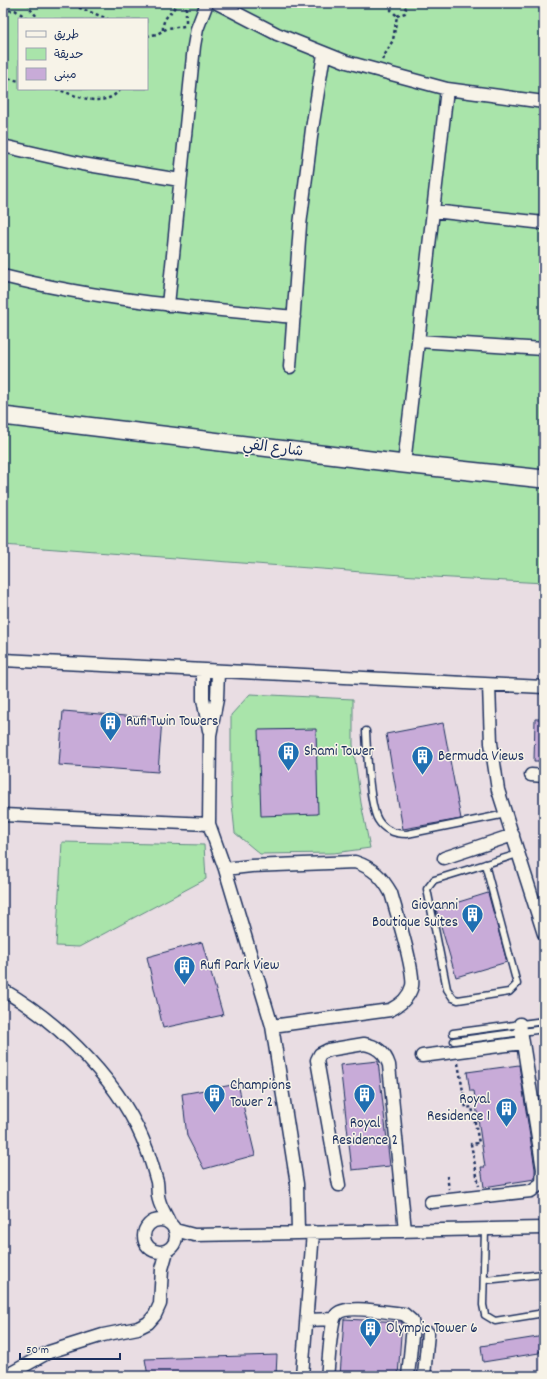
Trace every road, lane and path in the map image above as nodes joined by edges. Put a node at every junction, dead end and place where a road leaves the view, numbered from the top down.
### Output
1 (29, 3) edge
2 (75, 3) edge
3 (176, 3) edge
4 (207, 3) edge
5 (216, 3) edge
6 (381, 3) edge
7 (403, 3) edge
8 (392, 4) edge
9 (3, 11) edge
10 (397, 16) junction
11 (27, 18) edge
12 (38, 18) edge
13 (105, 18) edge
14 (185, 26) dead end
15 (163, 30) junction
16 (148, 36) edge
17 (324, 54) junction
18 (375, 70) junction
19 (3, 77) edge
20 (18, 81) edge
21 (447, 89) junction
22 (58, 90) edge
23 (120, 90) edge
24 (544, 102) edge
25 (3, 146) edge
26 (180, 180) junction
27 (433, 211) junction
28 (544, 222) edge
29 (3, 276) edge
30 (168, 305) junction
31 (294, 317) junction
32 (418, 341) junction
33 (544, 349) edge
34 (290, 367) dead end
35 (3, 416) edge
36 (404, 464) junction
37 (544, 479) edge
38 (3, 660) edge
39 (203, 671) junction
40 (218, 672) junction
41 (489, 684) junction
42 (544, 687) edge
43 (366, 731) dead end
44 (210, 735) junction
45 (530, 775) dead end
46 (544, 776) edge
47 (506, 814) junction
48 (3, 815) edge
49 (209, 824) junction
50 (513, 835) junction
51 (518, 854) junction
52 (444, 858) dead end
53 (485, 864) junction
54 (225, 869) junction
55 (544, 934) edge
56 (3, 990) edge
57 (544, 1021) edge
58 (272, 1026) junction
59 (544, 1029) edge
60 (522, 1033) junction
61 (453, 1034) dead end
62 (455, 1046) junction
63 (422, 1056) dead end
64 (539, 1108) edge
65 (339, 1185) dead end
66 (481, 1196) junction
67 (159, 1200) junction
68 (431, 1202) dead end
69 (153, 1221) junction
70 (172, 1226) junction
71 (544, 1228) edge
72 (485, 1230) junction
73 (406, 1231) junction
74 (312, 1232) junction
75 (298, 1233) junction
76 (194, 1235) junction
77 (171, 1248) junction
78 (154, 1251) junction
79 (162, 1269) junction
80 (544, 1274) edge
81 (485, 1280) junction
82 (544, 1311) edge
83 (334, 1319) junction
84 (307, 1320) junction
85 (428, 1333) dead end
86 (6, 1376) edge
87 (302, 1376) edge
88 (327, 1376) edge
89 (408, 1376) edge
90 (424, 1376) edge

1 - 12 path
2 - 13 path
3 - 15 path
4 - 26 street
5 - 17 street
6 - 8 path
7 - 10 path
8 - 10 path
9 - 11 path
10 - 18 path
14 - 15 path
15 - 16 path
17 - 18 street
17 - 31 street
18 - 21 street
19 - 20 path
21 - 24 street
21 - 27 street
22 - 23 path
25 - 26 street
26 - 30 street
27 - 28 street
27 - 32 street
29 - 30 street
30 - 31 street
31 - 34 street
32 - 33 street
32 - 36 street
35 - 36 street, شارع الفي
36 - 37 street, شارع الفي
38 - 39 street
39 - 40 street
39 - 44 street
40 - 41 street
40 - 44 street
41 - 42 street
41 - 47 street
43 - 47 lane
44 - 49 street
45 - 46 street
47 - 50 street
48 - 49 street
49 - 54 street
50 - 51 street
50 - 52 street
51 - 53 lane
51 - 55 street
53 - 53 lane
54 - 58 street
54 - 58 street
56 - 67 street
57 - 60 lane
58 - 75 street
59 - 60 lane
60 - 61 lane
60 - 62 street
60 - 64 street
62 - 63 street
62 - 66 path
64 - 66 street
65 - 73 street
66 - 68 street
67 - 69 street
67 - 70 street
69 - 70 street
69 - 78 street
70 - 76 street
70 - 77 street
71 - 72 street
72 - 73 street
72 - 81 lane
73 - 74 street
74 - 75 street
74 - 84 street
75 - 76 street
76 - 77 street
77 - 78 street
77 - 79 street
78 - 79 street
79 - 86 street
80 - 81 lane
81 - 82 lane
83 - 84 street
83 - 88 street
83 - 89 street
84 - 87 street
85 - 90 street

